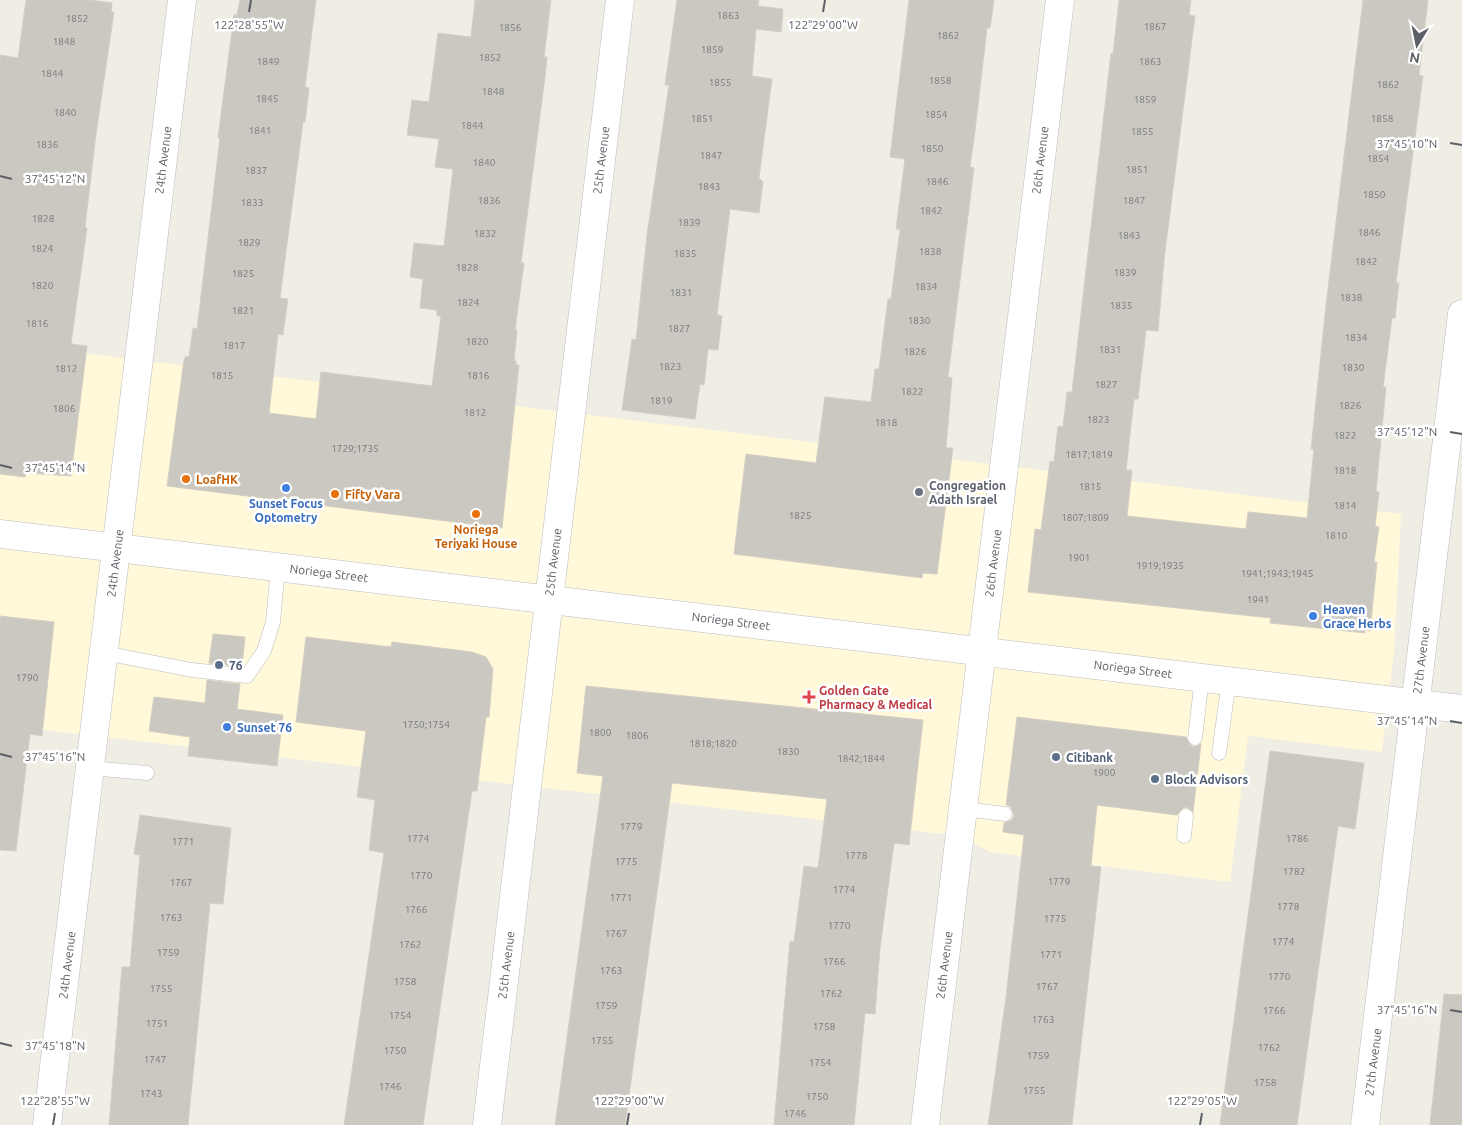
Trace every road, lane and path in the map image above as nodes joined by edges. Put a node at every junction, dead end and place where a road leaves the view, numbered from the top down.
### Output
1 (182, 0) edge
2 (620, 0) edge
3 (1060, 0) edge
4 (1462, 314) edge
5 (0, 534) edge
6 (116, 548) junction
7 (278, 567) junction
8 (549, 600) junction
9 (982, 652) junction
10 (104, 653) junction
11 (1216, 679) junction
12 (1416, 703) junction
13 (1462, 709) edge
14 (1195, 738) dead end
15 (1219, 753) dead end
16 (90, 768) junction
17 (148, 773) dead end
18 (962, 809) junction
19 (1005, 814) dead end
20 (1186, 816) dead end
21 (1184, 836) dead end
22 (47, 1125) edge
23 (487, 1125) edge
24 (925, 1125) edge
25 (1365, 1125) edge

1 - 6 street, 24th Avenue
2 - 8 street, 25th Avenue
3 - 9 street, 26th Avenue
4 - 12 street, 27th Avenue
5 - 6 street, Noriega Street
6 - 7 street, Noriega Street
6 - 10 street, 24th Avenue
7 - 8 street, Noriega Street
7 - 10 lane
8 - 9 street, Noriega Street
8 - 23 street, 25th Avenue
9 - 11 street, Noriega Street
9 - 18 street, 26th Avenue
10 - 16 street, 24th Avenue
11 - 12 street, Noriega Street
11 - 14 lane
11 - 15 lane
12 - 13 street, Noriega Street
12 - 25 street, 27th Avenue
16 - 17 lane
16 - 22 street, 24th Avenue
18 - 19 lane
18 - 24 street, 26th Avenue
20 - 21 lane

